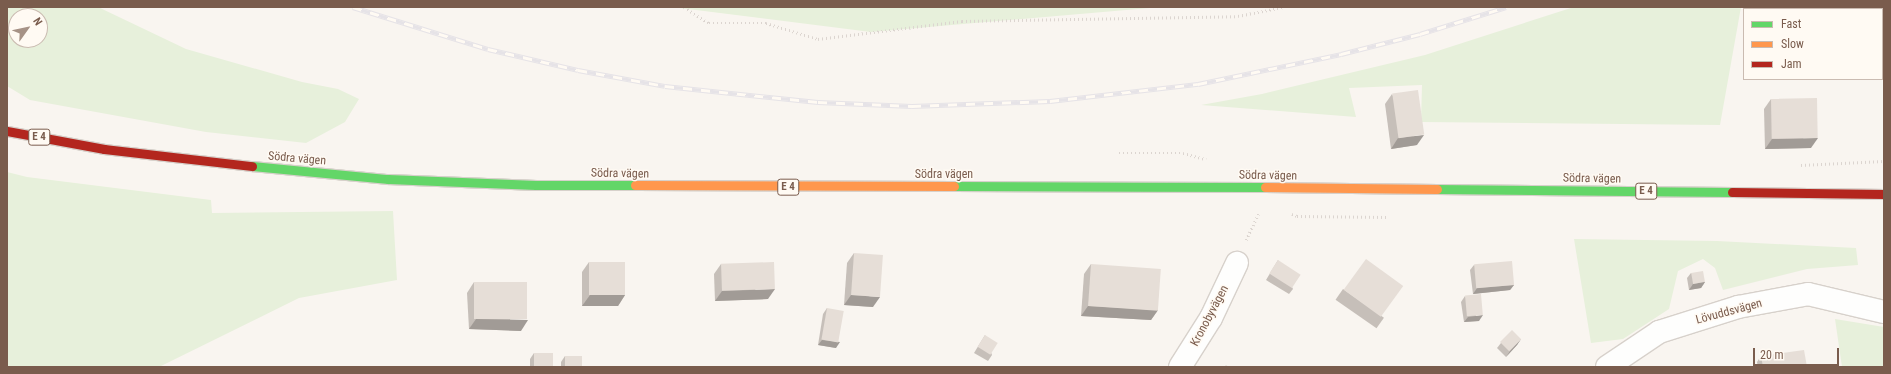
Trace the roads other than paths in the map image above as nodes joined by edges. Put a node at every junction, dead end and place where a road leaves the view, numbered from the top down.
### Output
1 (7, 131) edge
2 (1884, 194) edge
3 (1237, 263) road end
4 (1884, 312) edge
5 (1180, 367) edge
6 (1607, 367) edge

1 - 2 highway, Södra vägen / E 4
3 - 5 street, Kronobyvägen
4 - 6 street, Lövuddsvägen

